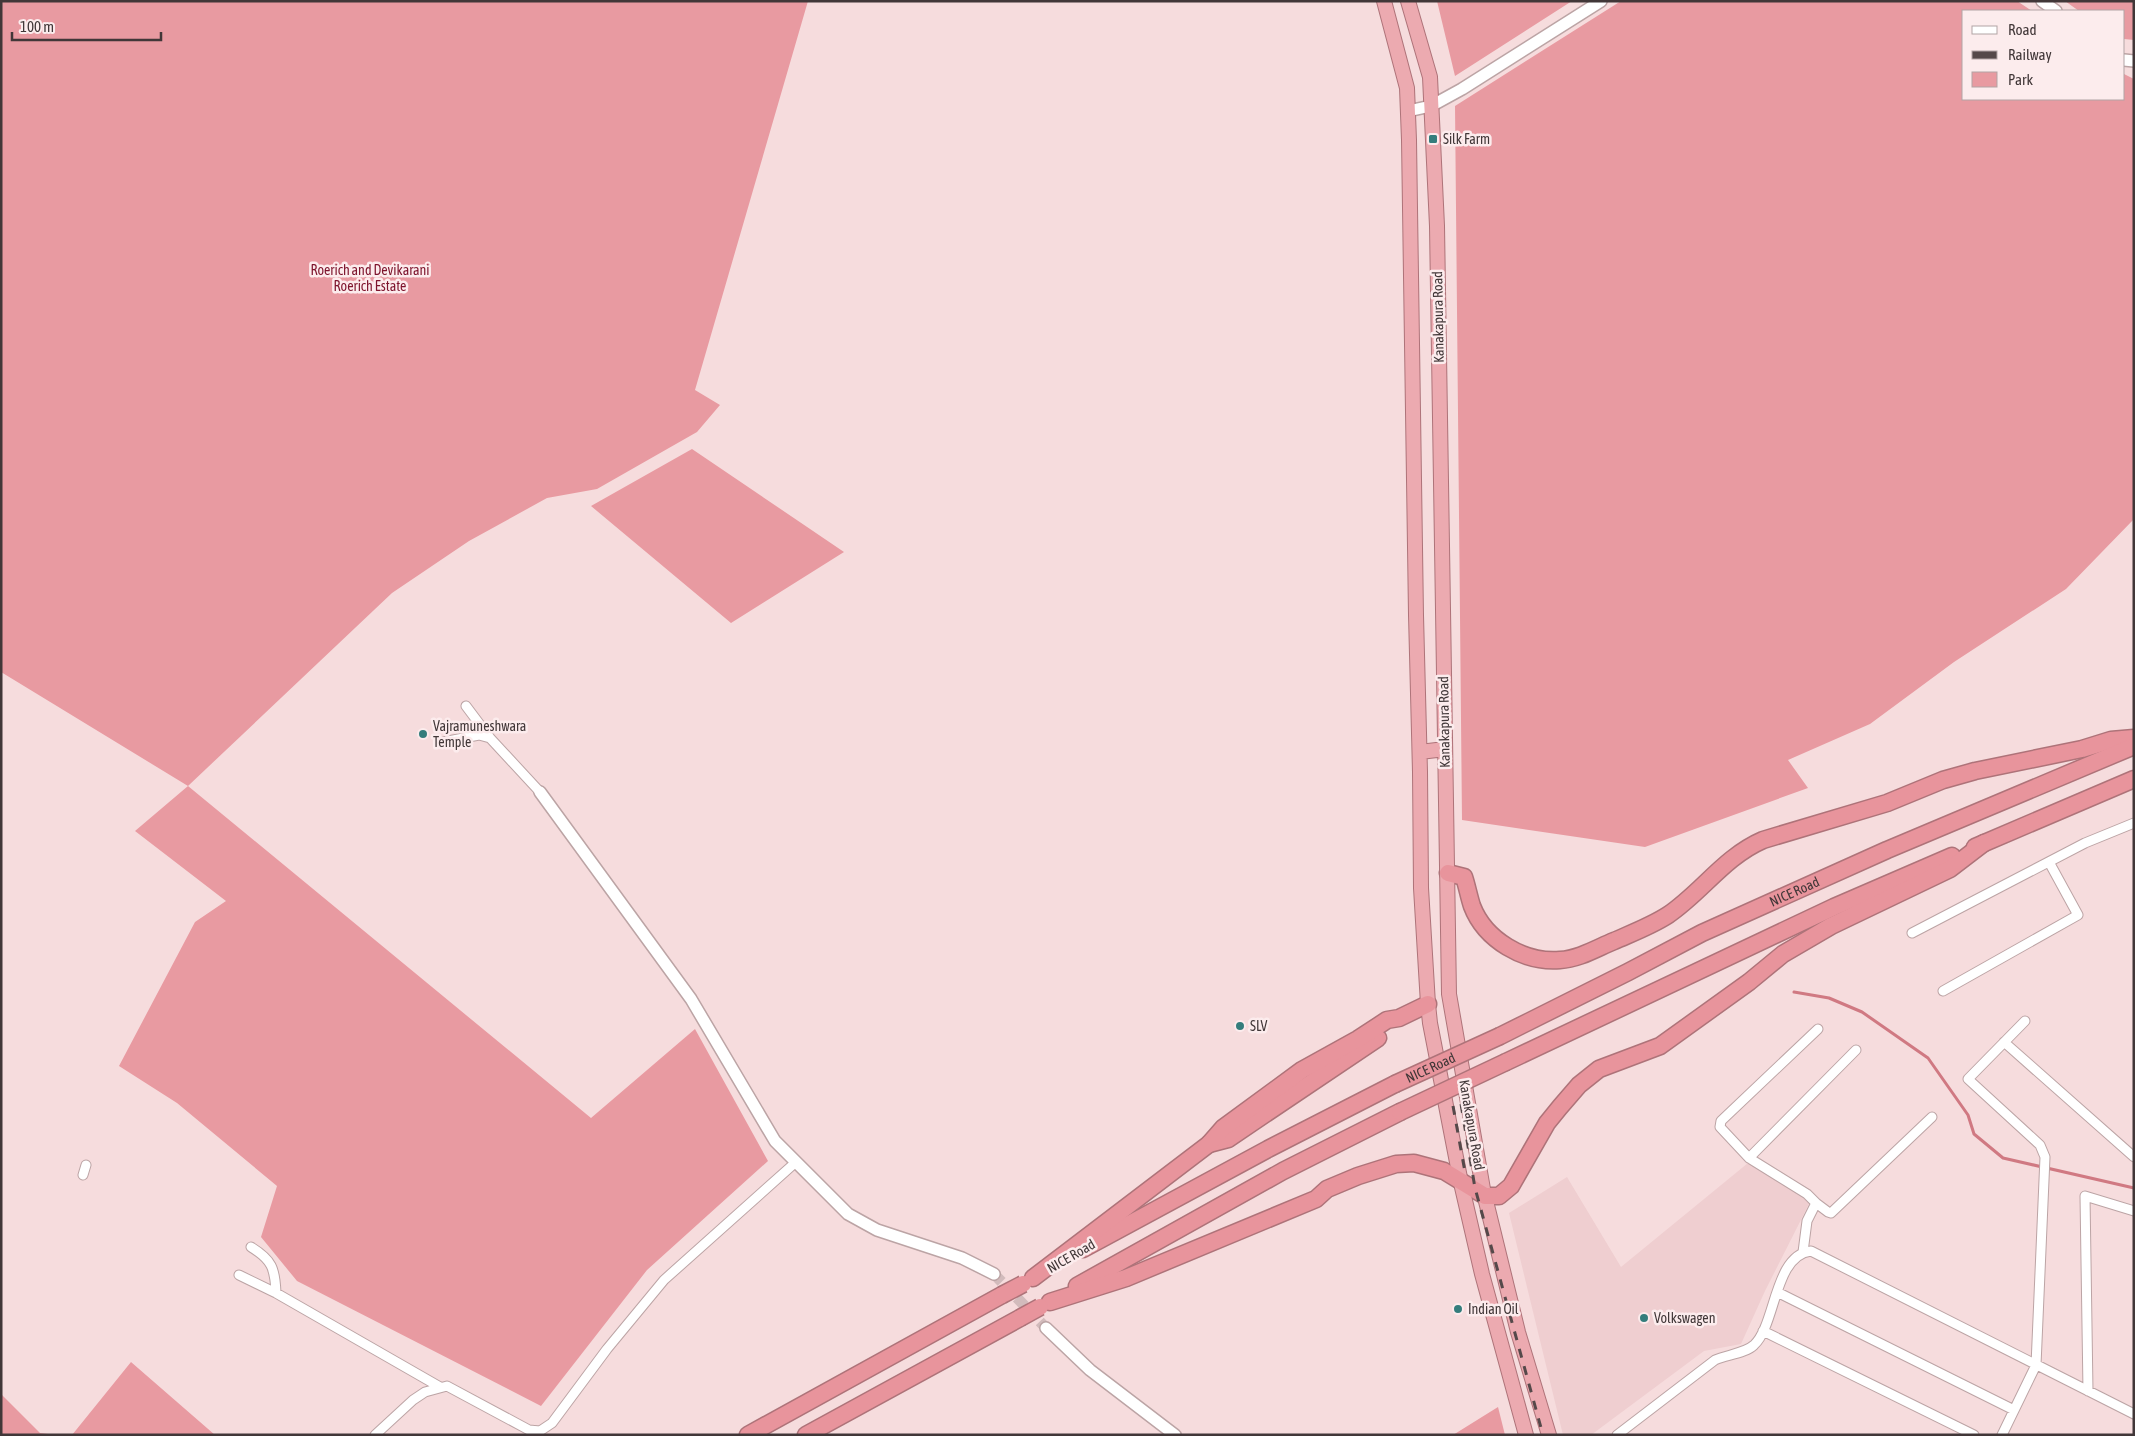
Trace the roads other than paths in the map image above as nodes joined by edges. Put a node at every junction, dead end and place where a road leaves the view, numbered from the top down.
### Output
1 (1384, 1) edge
2 (1408, 1) edge
3 (1601, 1) edge
4 (2042, 1) edge
5 (2055, 10) edge
6 (1431, 106) junction
7 (1408, 111) junction
8 (466, 706) dead end
9 (490, 738) junction
10 (2134, 738) edge
11 (442, 742) dead end
12 (2134, 746) edge
13 (1445, 749) junction
14 (1420, 752) junction
15 (2134, 779) edge
16 (540, 792) joint
17 (2134, 823) edge
18 (1984, 842) junction
19 (2049, 862) junction
20 (1448, 873) junction
21 (1912, 933) dead end
22 (1942, 991) dead end
23 (1428, 1004) junction
24 (2025, 1020) dead end
25 (1818, 1029) dead end
26 (2004, 1042) junction
27 (1856, 1050) dead end
28 (1932, 1117) dead end
29 (2134, 1157) edge
30 (1749, 1158) junction
31 (796, 1162) junction
32 (86, 1165) dead end
33 (83, 1175) dead end
34 (1461, 1183) junction
35 (1485, 1196) junction
36 (1816, 1203) junction
37 (2134, 1211) edge
38 (252, 1247) dead end
39 (1803, 1252) junction
40 (994, 1274) tunnel mouth
41 (239, 1275) dead end
42 (1028, 1281) junction
43 (1777, 1292) junction
44 (276, 1293) junction
45 (1045, 1304) junction
46 (1046, 1328) tunnel mouth
47 (1763, 1331) junction
48 (2036, 1365) junction
49 (440, 1387) junction
50 (2088, 1391) junction
51 (2014, 1410) junction
52 (2134, 1414) edge
53 (375, 1435) edge
54 (748, 1435) edge
55 (806, 1435) edge
56 (1174, 1435) edge
57 (1526, 1435) edge
58 (1549, 1435) edge
59 (1617, 1435) edge
60 (1974, 1435) edge
61 (2002, 1435) edge

1 - 7 highway, Kanakapura Road
2 - 6 highway, Kanakapura Road
3 - 6 street
4 - 5 street
6 - 7 street
6 - 13 highway, Kanakapura Road
7 - 14 highway, Kanakapura Road
8 - 9 street
9 - 11 street
9 - 16 street
10 - 20 highway
12 - 42 highway, NICE Road, bridge
13 - 14 highway
13 - 20 highway, Kanakapura Road
14 - 23 highway, Kanakapura Road
15 - 18 highway, NICE Road
16 - 31 street
17 - 19 street
18 - 35 highway
18 - 45 highway, NICE Road, bridge
19 - 21 street
19 - 22 street
20 - 35 highway, Kanakapura Road
23 - 34 highway, Kanakapura Road
23 - 42 highway
24 - 26 street
25 - 30 street
26 - 29 street
26 - 48 street
27 - 30 street
28 - 36 street
30 - 36 street
31 - 40 street
31 - 49 street
32 - 33 street
34 - 35 highway
34 - 45 highway
34 - 57 highway, Kanakapura Road
35 - 58 highway, Kanakapura Road
36 - 39 street
37 - 50 street
38 - 44 street
39 - 43 street
39 - 48 street
41 - 44 street
42 - 54 highway, NICE Road, bridge
43 - 47 street
43 - 51 street
44 - 49 street
45 - 55 highway, NICE Road, bridge
46 - 56 street
47 - 59 street
47 - 60 street
48 - 50 street
48 - 51 street
49 - 53 street
50 - 52 street
51 - 61 street

